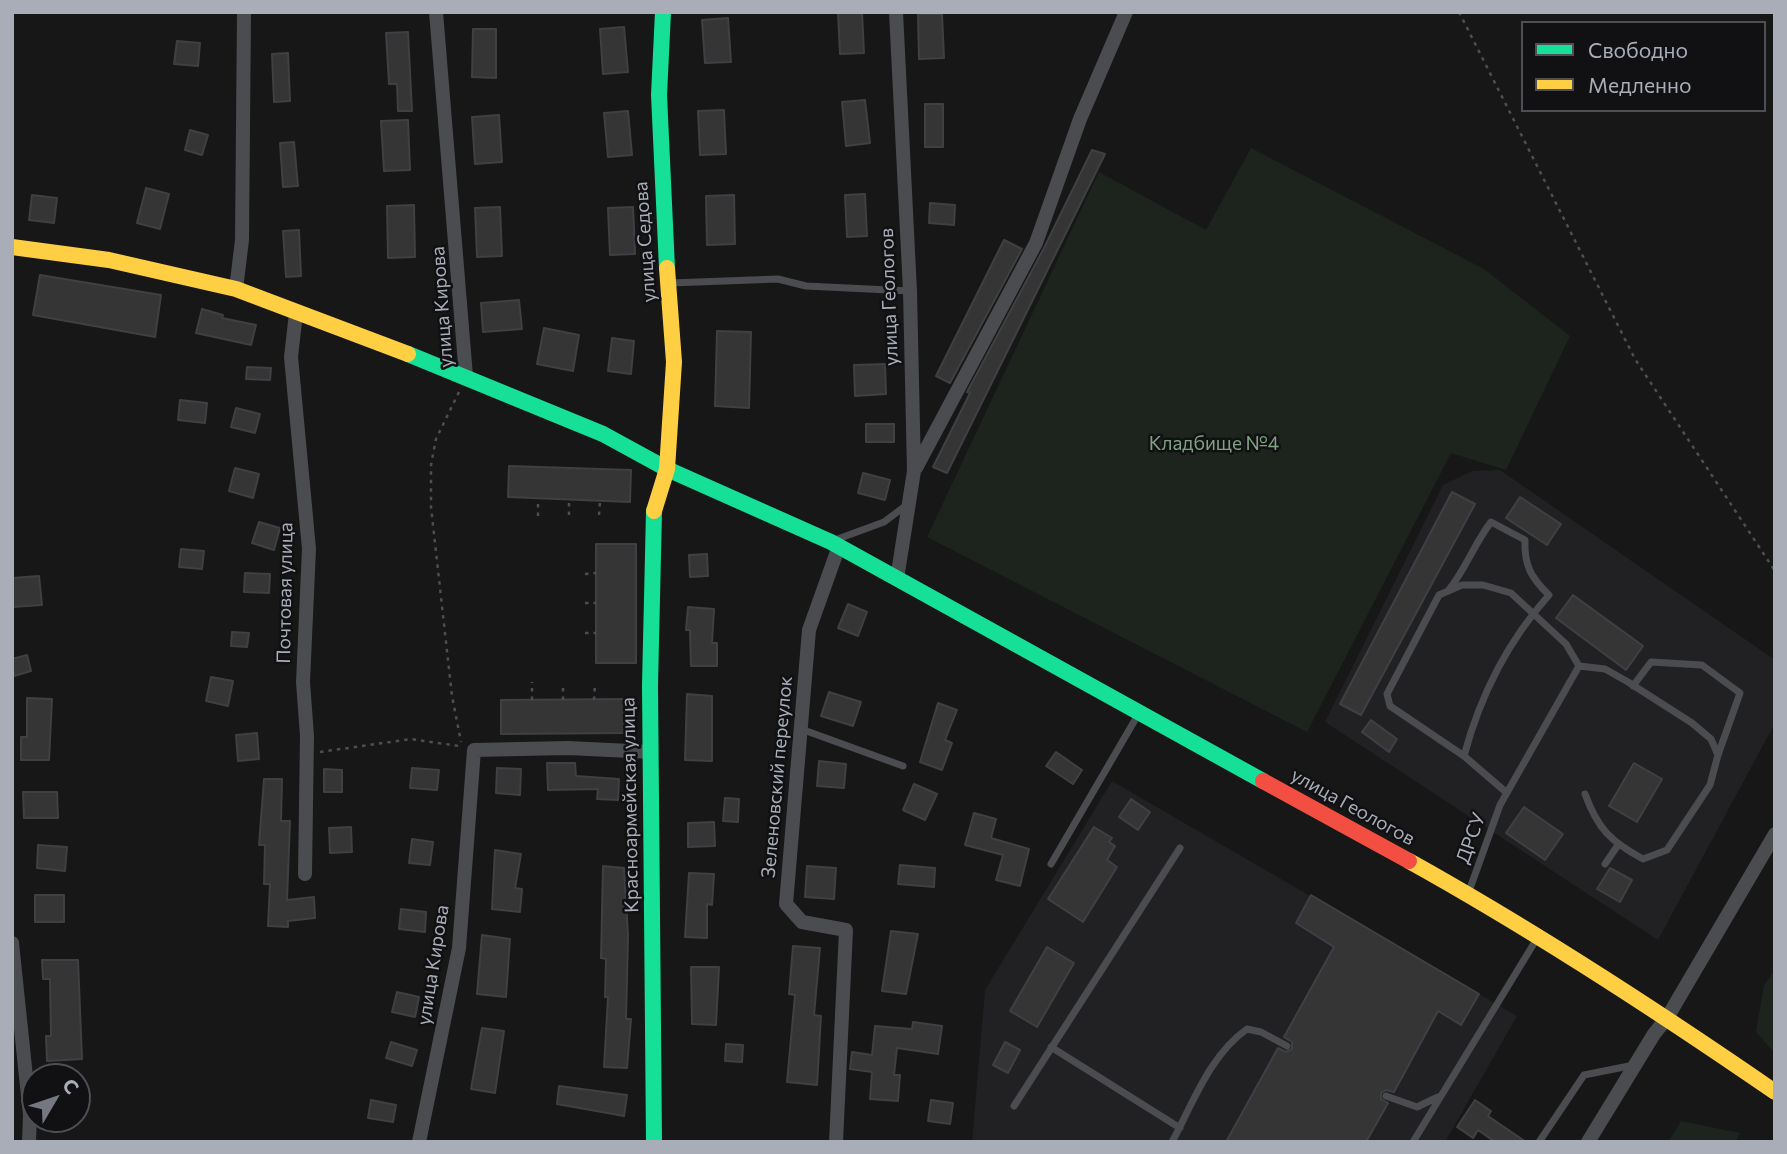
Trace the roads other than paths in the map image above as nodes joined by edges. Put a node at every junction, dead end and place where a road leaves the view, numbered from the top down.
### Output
1 (244, 12) edge
2 (436, 12) edge
3 (663, 12) edge
4 (896, 12) edge
5 (1126, 12) edge
6 (12, 247) edge
7 (669, 284) junction
8 (236, 289) junction
9 (911, 291) junction
10 (296, 313) junction
11 (466, 376) junction
12 (667, 469) junction
13 (914, 471) junction
14 (912, 501) junction
15 (835, 544) junction
16 (897, 579) junction
17 (1448, 592) junction
18 (1532, 615) junction
19 (1580, 666) junction
20 (1633, 686) junction
21 (1139, 712) junction
22 (801, 729) junction
23 (651, 752) junction
24 (1718, 755) junction
25 (1464, 756) junction
26 (903, 766) dead end
27 (1507, 793) junction
28 (1585, 794) dead end
29 (1775, 834) edge
30 (1618, 845) junction
31 (1180, 848) dead end
32 (1051, 863) dead end
33 (1605, 863) dead end
34 (305, 874) dead end
35 (1468, 894) junction
36 (1539, 937) junction
37 (12, 943) edge
38 (1667, 1018) junction
39 (1287, 1046) dead end
40 (1051, 1048) junction
41 (1629, 1065) junction
42 (1444, 1092) junction
43 (1775, 1092) edge
44 (1386, 1096) dead end
45 (1014, 1106) dead end
46 (1180, 1128) junction
47 (29, 1142) edge
48 (419, 1142) edge
49 (654, 1142) edge
50 (836, 1142) edge
51 (1172, 1142) edge
52 (1413, 1142) edge
53 (1539, 1142) edge
54 (1588, 1142) edge

1 - 8 street
2 - 11 street, улица Кирова
3 - 7 street, улица Седова
4 - 9 street, улица Геологов
5 - 13 street
6 - 8 street, улица Геологов
7 - 9 lane
7 - 12 street, улица Седова
8 - 10 street, улица Геологов
9 - 13 street, улица Геологов
10 - 11 street, улица Геологов
10 - 34 street, Почтовая улица
11 - 12 street, улица Геологов
12 - 15 street, улица Геологов
12 - 23 street, Красноармейская улица
13 - 14 street, улица Геологов
14 - 15 lane
14 - 16 street, улица Геологов
15 - 16 street, улица Геологов
15 - 22 street, Зеленовский переулок
16 - 21 street, улица Геологов
17 - 18 lane
17 - 18 lane
17 - 25 lane
18 - 19 lane
18 - 25 lane
19 - 20 lane
19 - 27 lane, ДРСУ
20 - 24 lane
20 - 24 lane
21 - 32 lane
21 - 35 street, улица Геологов
22 - 26 lane
22 - 50 street, Зеленовский переулок
23 - 48 street, улица Кирова
23 - 49 street, Красноармейская улица
24 - 30 lane
25 - 27 lane
27 - 35 lane, ДРСУ
28 - 30 lane
29 - 38 street
30 - 33 lane
31 - 40 lane
35 - 36 street, улица Геологов
36 - 38 street, улица Геологов
36 - 42 lane
37 - 47 street
38 - 41 street
38 - 43 street, улица Геологов
39 - 46 lane
40 - 45 lane
40 - 46 lane
41 - 53 lane
41 - 54 street
42 - 44 lane
42 - 52 lane
46 - 51 lane

